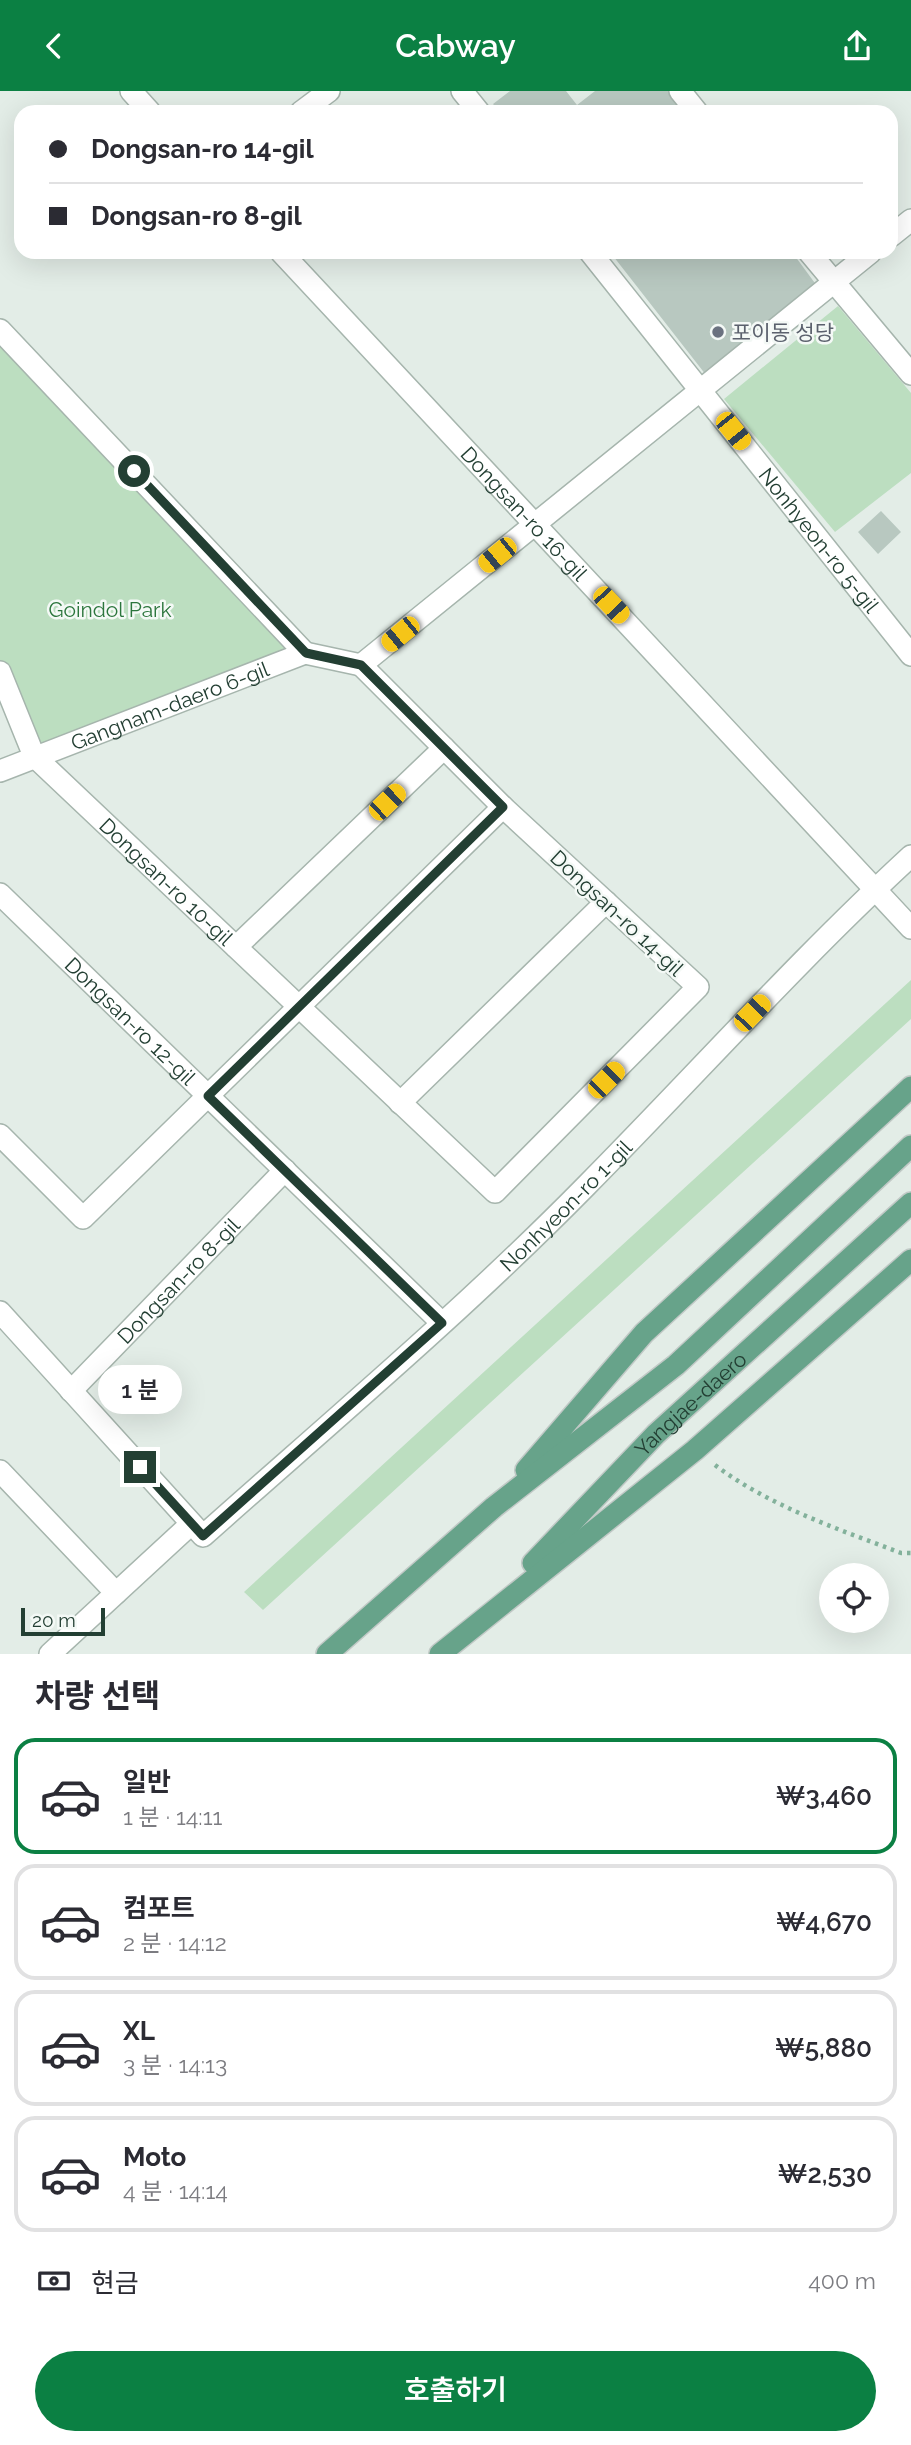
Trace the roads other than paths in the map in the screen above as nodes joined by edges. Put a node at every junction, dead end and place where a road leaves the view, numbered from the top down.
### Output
1 (131, 91) edge
2 (329, 91) edge
3 (462, 91) edge
4 (680, 91) edge
5 (144, 105) edge
6 (310, 105) edge
7 (473, 105) edge
8 (691, 105) edge
9 (288, 259) edge
10 (596, 259) edge
11 (814, 259) edge
12 (862, 259) edge
13 (833, 283) junction
14 (0, 330) edge
15 (911, 374) edge
16 (700, 391) junction
17 (536, 524) junction
18 (306, 653) junction
19 (911, 655) edge
20 (361, 665) junction
21 (0, 672) edge
22 (444, 748) junction
23 (34, 756) junction
24 (0, 771) edge
25 (503, 807) junction
26 (911, 856) edge
27 (874, 889) junction
28 (0, 894) edge
29 (606, 902) junction
30 (911, 928) edge
31 (236, 947) junction
32 (299, 1007) junction
33 (911, 1087) edge
34 (208, 1096) junction
35 (400, 1103) junction
36 (0, 1135) edge
37 (911, 1146) edge
38 (285, 1171) junction
39 (495, 1192) joint
40 (911, 1203) edge
41 (911, 1260) edge
42 (0, 1312) edge
43 (442, 1323) junction
44 (71, 1391) junction
45 (0, 1471) edge
46 (494, 1507) junction
47 (197, 1530) junction
48 (116, 1593) junction
49 (481, 1618) junction
50 (50, 1654) edge
51 (327, 1654) edge
52 (440, 1654) edge

1 - 5 street
2 - 6 street
3 - 7 street
4 - 8 street
9 - 17 street, Dongsan-ro 16-gil
10 - 16 street, Nonhyeon-ro 5-gil
11 - 13 street
12 - 13 street
13 - 15 street
13 - 16 street
14 - 18 street
16 - 17 street
16 - 19 street, Nonhyeon-ro 5-gil
17 - 20 street
17 - 27 street, Dongsan-ro 16-gil
18 - 20 street
18 - 23 street, Gangnam-daero 6-gil
20 - 22 street, Dongsan-ro 14-gil
21 - 23 street
22 - 25 street, Dongsan-ro 14-gil
22 - 31 street
23 - 24 street, Gangnam-daero 6-gil
23 - 31 street, Dongsan-ro 10-gil
25 - 29 street, Dongsan-ro 14-gil
25 - 32 street
26 - 27 street, Nonhyeon-ro 1-gil
27 - 30 street, Dongsan-ro 16-gil
27 - 43 street, Nonhyeon-ro 1-gil
28 - 34 street, Dongsan-ro 12-gil
29 - 35 street
29 - 39 street, Dongsan-ro 14-gil
31 - 32 street, Dongsan-ro 10-gil
32 - 34 street
32 - 35 street, Dongsan-ro 10-gil
33 - 46 main road, Yangjae-daero
34 - 36 street
34 - 38 street, Dongsan-ro 12-gil
35 - 39 street, Dongsan-ro 10-gil
37 - 46 main road, Yangjae-daero
38 - 43 street, Dongsan-ro 12-gil
38 - 44 street, Dongsan-ro 8-gil
40 - 49 main road, Yangjae-daero
41 - 49 main road, Yangjae-daero
42 - 44 street
43 - 47 street, Nonhyeon-ro 1-gil
44 - 47 street
45 - 48 street
46 - 51 main road, Yangjae-daero
47 - 48 street, Nonhyeon-ro 1-gil
48 - 50 street, Nonhyeon-ro 1-gil
49 - 52 main road, Yangjae-daero

